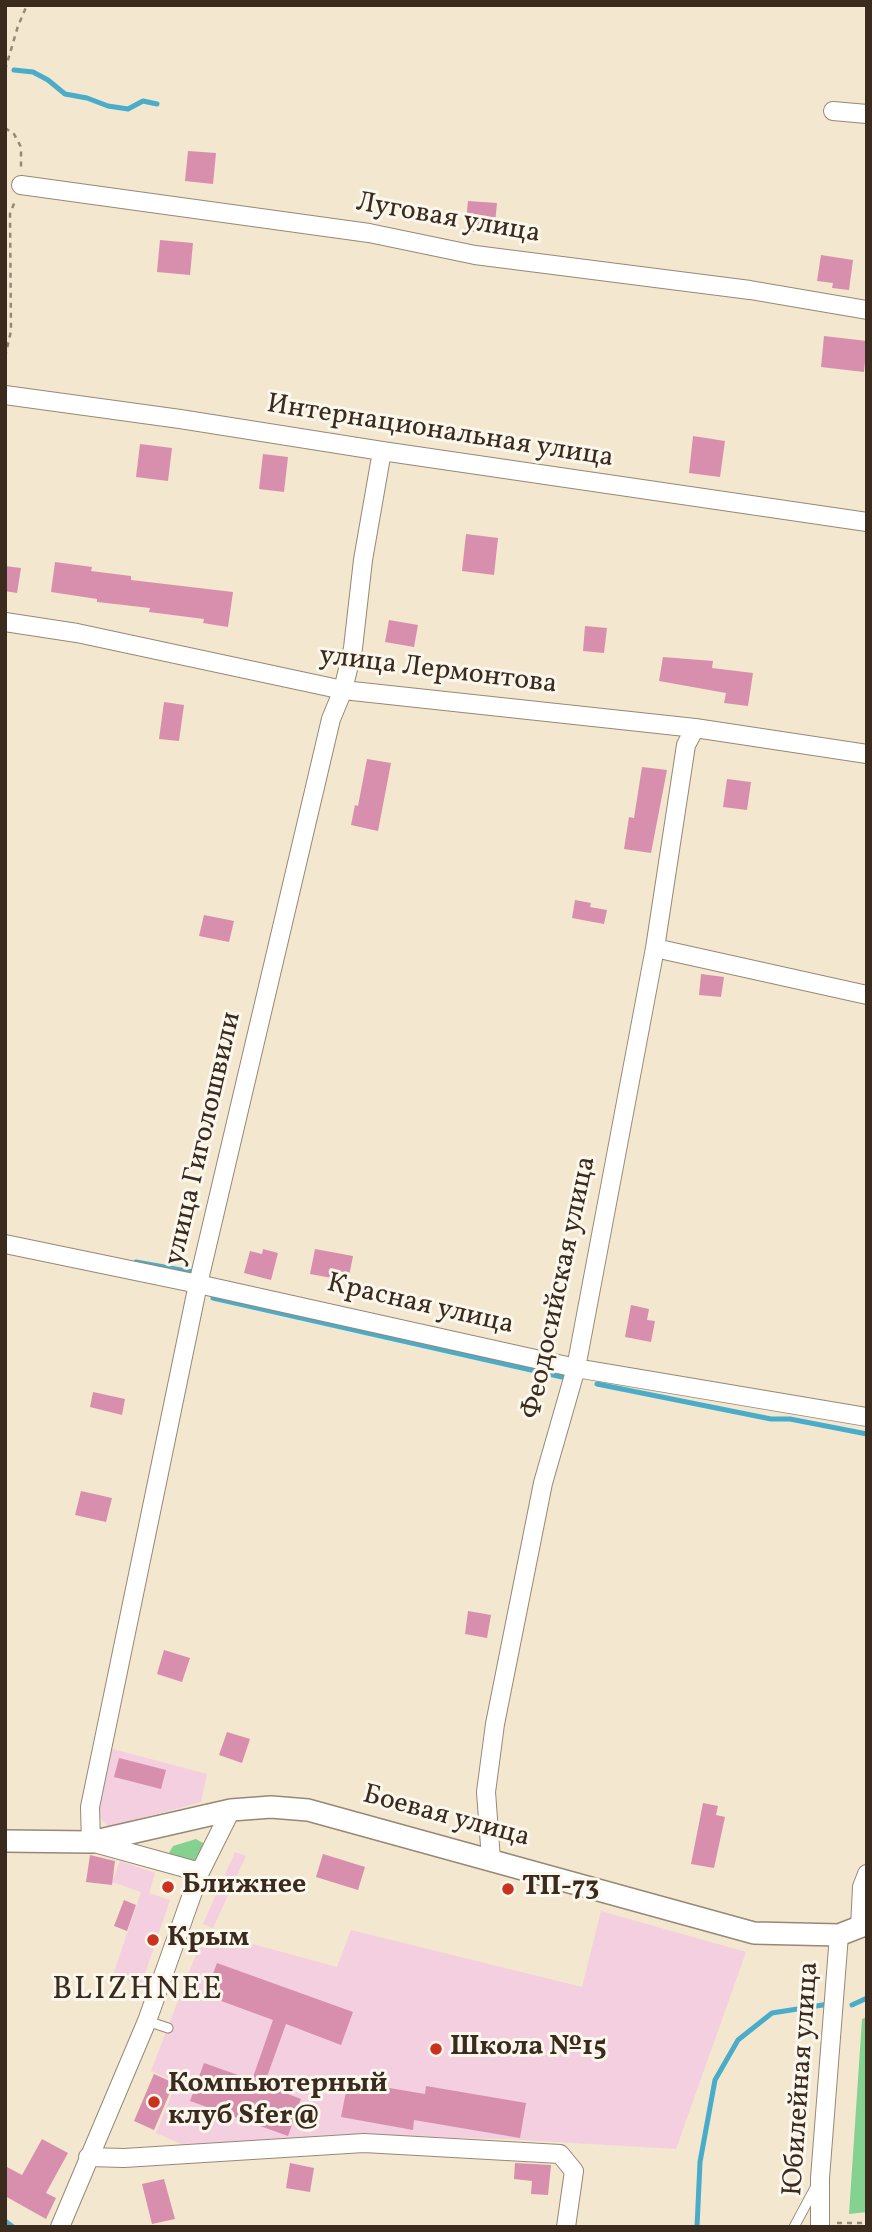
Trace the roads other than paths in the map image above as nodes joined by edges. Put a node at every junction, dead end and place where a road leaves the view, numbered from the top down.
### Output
1 (833, 110) dead end
2 (867, 114) edge
3 (21, 186) road end
4 (867, 310) edge
5 (5, 396) edge
6 (382, 451) junction
7 (867, 522) edge
8 (5, 622) edge
9 (343, 690) junction
10 (695, 728) junction
11 (867, 754) edge
12 (655, 948) junction
13 (867, 995) edge
14 (5, 1244) edge
15 (198, 1283) junction
16 (576, 1368) junction
17 (867, 1417) edge
18 (231, 1810) junction
19 (91, 1842) junction
20 (7, 1844) edge
21 (491, 1859) junction
22 (200, 1872) junction
23 (867, 1874) edge
24 (863, 1926) edge
25 (839, 1935) junction
26 (148, 2021) junction
27 (168, 2028) dead end
28 (88, 2157) junction
29 (820, 2178) junction
30 (820, 2225) edge
31 (60, 2227) edge
32 (566, 2227) edge
33 (794, 2227) edge

1 - 2 street
3 - 4 street, Луговая улица
5 - 6 street, Интернациональная улица
6 - 7 street, Интернациональная улица
6 - 9 street, улица Гиголошвили
8 - 9 street, улица Лермонтова
9 - 10 street, улица Лермонтова
9 - 15 street, улица Гиголошвили
10 - 11 street, улица Лермонтова
10 - 12 street, Феодосийская улица
12 - 13 street
12 - 16 street, Феодосийская улица
14 - 15 street, Красная улица
15 - 16 street, Красная улица
15 - 19 street, улица Гиголошвили
16 - 17 street, Красная улица
16 - 21 street, Феодосийская улица
18 - 19 street, Боевая улица
18 - 21 street, Боевая улица
18 - 22 street
19 - 20 street, Боевая улица
19 - 22 street
21 - 25 street, Боевая улица
22 - 26 street
23 - 24 street
24 - 25 street, Боевая улица
25 - 29 street, Юбилейная улица
26 - 27 lane
26 - 28 street
28 - 31 street
28 - 32 street
29 - 30 street, Юбилейная улица
29 - 33 lane

